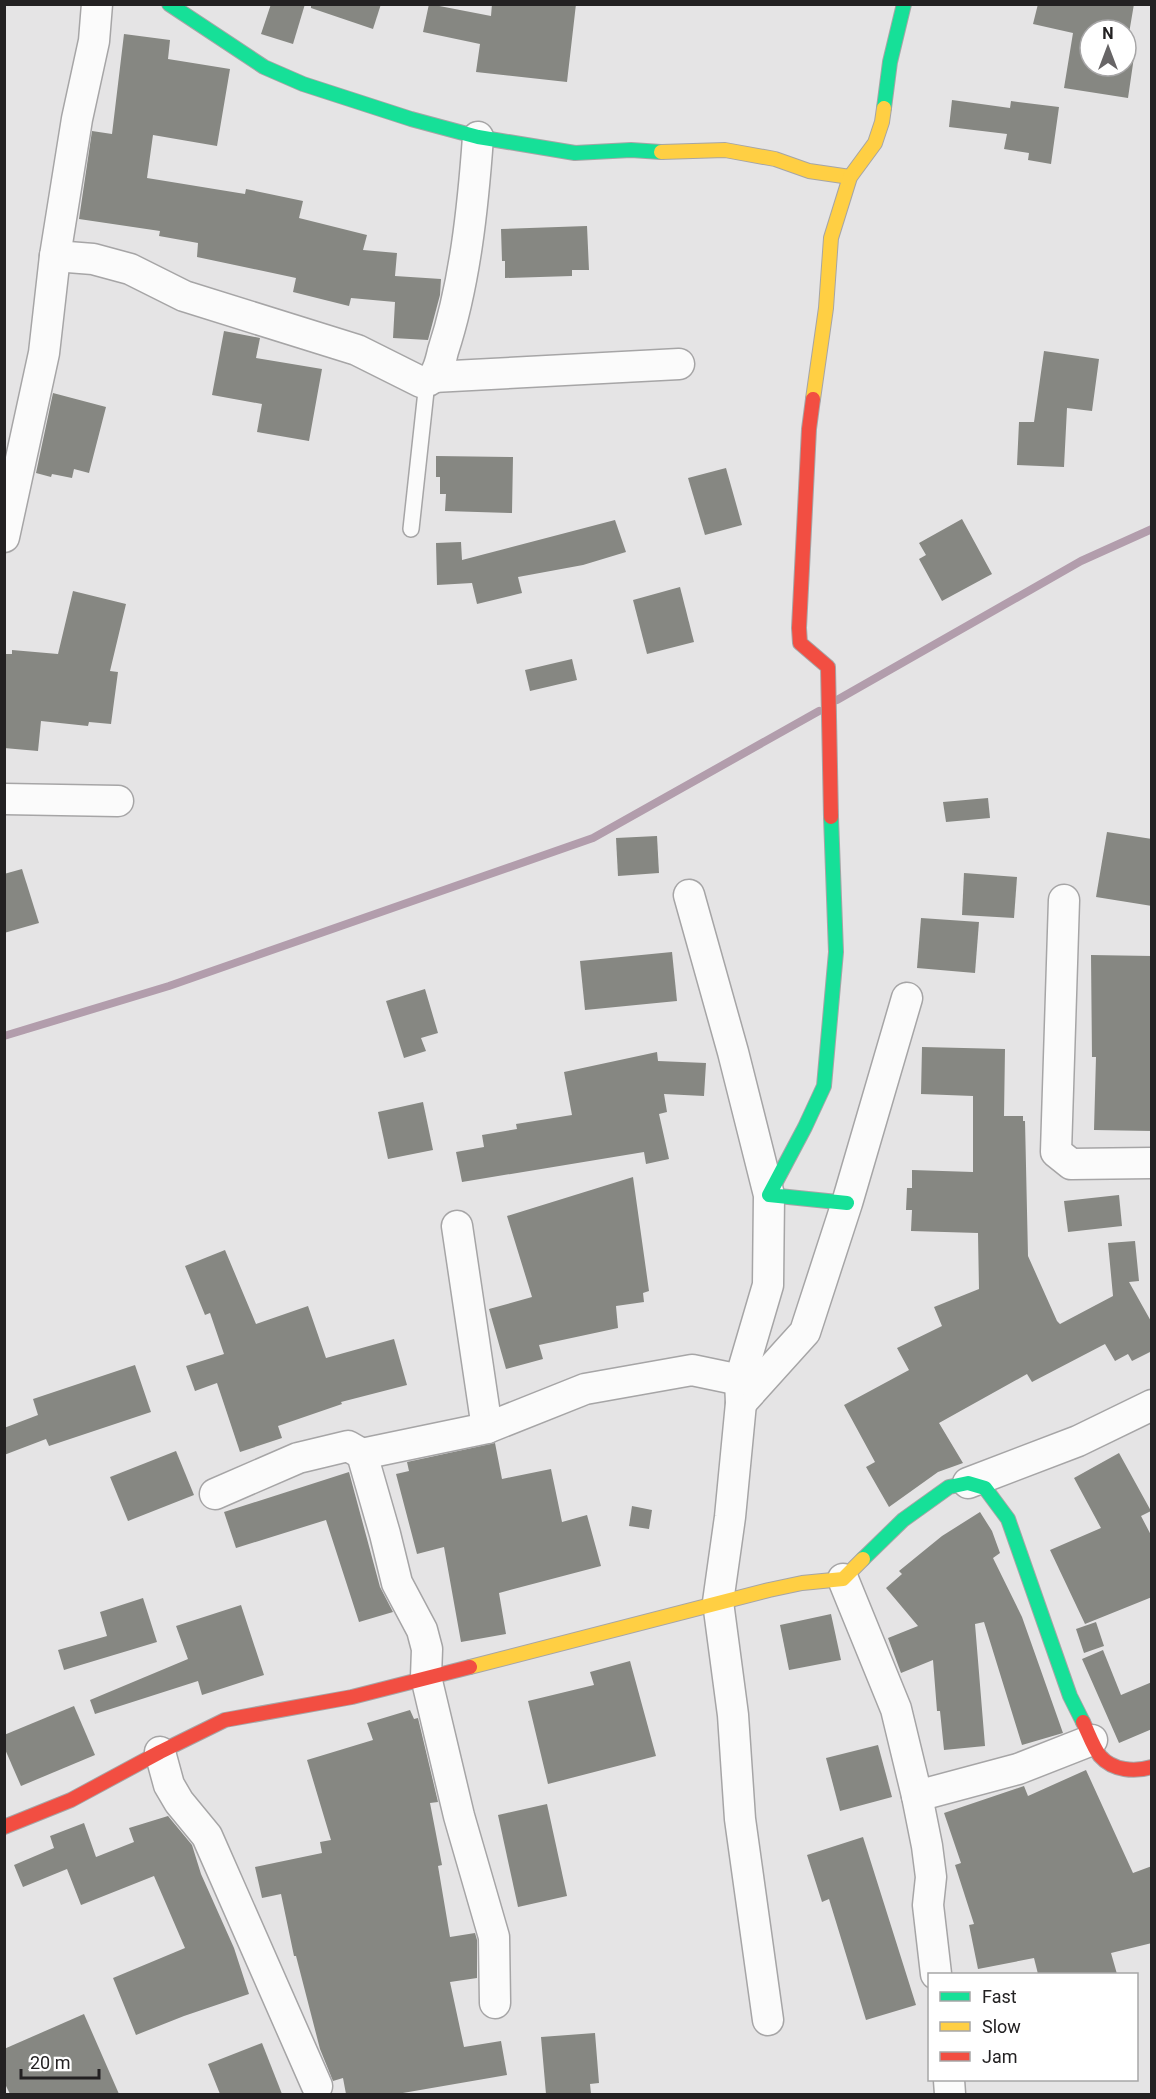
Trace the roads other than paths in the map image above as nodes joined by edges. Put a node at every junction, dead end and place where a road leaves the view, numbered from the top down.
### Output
1 (97, 4) edge
2 (170, 4) edge
3 (904, 4) edge
4 (478, 136) junction
5 (850, 177) junction
6 (55, 256) junction
7 (679, 364) dead end
8 (430, 379) junction
9 (411, 529) dead end
10 (4, 537) edge
11 (4, 799) edge
12 (118, 801) dead end
13 (689, 895) dead end
14 (1064, 900) dead end
15 (907, 998) dead end
16 (1152, 1163) edge
17 (770, 1195) junction
18 (847, 1203) junction
19 (457, 1226) dead end
20 (740, 1391) junction
21 (1152, 1405) edge
22 (487, 1428) junction
23 (362, 1454) junction
24 (968, 1483) junction
25 (215, 1494) dead end
26 (843, 1579) junction
27 (718, 1602) junction
28 (426, 1677) junction
29 (1092, 1740) junction
30 (160, 1752) junction
31 (1152, 1767) edge
32 (917, 1796) junction
33 (4, 1827) edge
34 (936, 1973) edge
35 (495, 2003) dead end
36 (768, 2020) dead end
37 (317, 2086) dead end

1 - 6 street
2 - 4 street
3 - 5 street
4 - 5 street
4 - 8 street
5 - 17 street
6 - 8 street
6 - 10 street
7 - 8 street
8 - 9 lane
11 - 12 street
13 - 17 street
14 - 16 street
15 - 18 street
17 - 18 street
17 - 20 street
18 - 20 street
19 - 22 street
20 - 22 street
20 - 27 street
21 - 24 street
22 - 23 street
23 - 25 street
23 - 28 street
24 - 26 street
24 - 29 street
26 - 27 street
26 - 32 street
27 - 28 street
27 - 36 street
28 - 30 street
28 - 35 street
29 - 31 street
29 - 32 street
30 - 33 street
30 - 37 street
32 - 34 street

